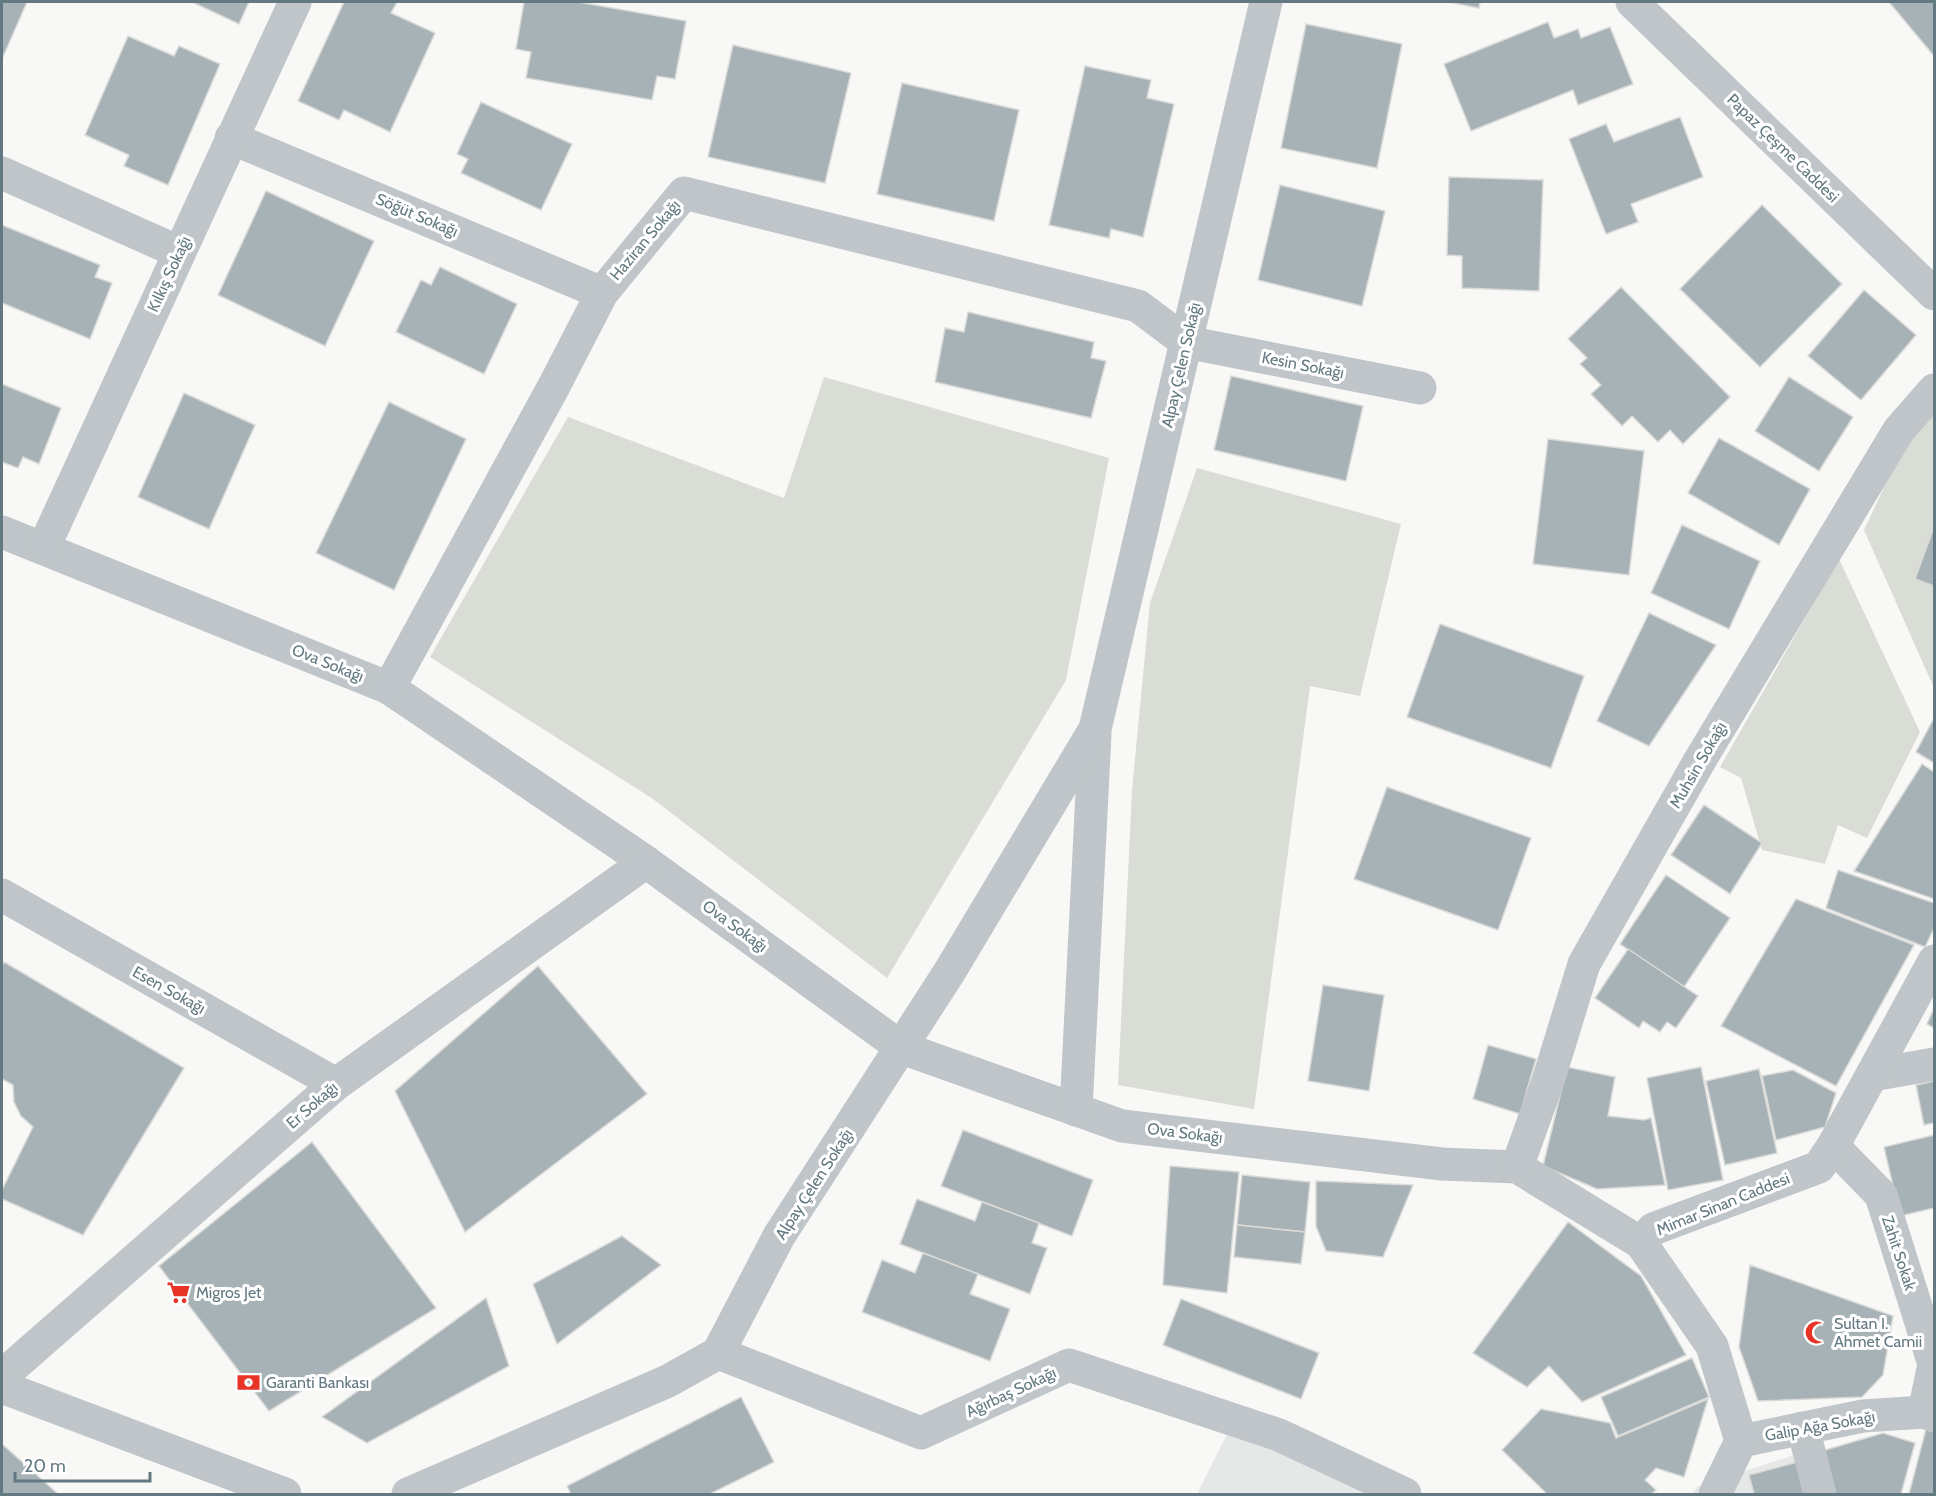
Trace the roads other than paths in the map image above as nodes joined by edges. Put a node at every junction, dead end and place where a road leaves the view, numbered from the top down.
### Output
1 (295, 2) edge
2 (1266, 2) edge
3 (1632, 2) edge
4 (231, 138) junction
5 (2, 173) edge
6 (179, 252) junction
7 (602, 292) junction
8 (1935, 294) edge
9 (1186, 342) junction
10 (1420, 388) dead end
11 (1935, 390) edge
12 (2, 532) edge
13 (44, 547) junction
14 (389, 688) junction
15 (1095, 729) junction
16 (646, 862) junction
17 (2, 896) edge
18 (1935, 961) edge
19 (902, 1048) junction
20 (1935, 1064) edge
21 (1872, 1076) junction
22 (336, 1084) junction
23 (1076, 1110) junction
24 (1833, 1146) junction
25 (1517, 1167) junction
26 (1641, 1243) junction
27 (718, 1353) junction
28 (2, 1376) edge
29 (2, 1387) edge
30 (1929, 1414) edge
31 (1803, 1428) junction
32 (1741, 1441) junction
33 (285, 1494) edge
34 (408, 1494) edge
35 (1405, 1494) edge
36 (1715, 1494) edge
37 (1820, 1494) edge

1 - 4 street, Kılkış Sokağı
2 - 9 street, Alpay Çelen Sokağı
3 - 8 street, Papaz Çeşme Caddesi
4 - 6 street, Kılkış Sokağı
4 - 7 street, Söğüt Sokağı
5 - 6 street
6 - 13 street, Kılkış Sokağı
7 - 9 street, Haziran Sokağı
7 - 14 street, Haziran Sokağı
9 - 10 street, Kesin Sokağı
9 - 15 street, Alpay Çelen Sokağı
11 - 25 street, Muhsin Sokağı
12 - 13 street, Ova Sokağı
13 - 14 street, Ova Sokağı
14 - 16 street, Ova Sokağı
15 - 19 street, Alpay Çelen Sokağı
15 - 23 street, Alpay Çelen Sokağı
16 - 19 street, Ova Sokağı
16 - 22 street, Er Sokağı
17 - 22 street, Esen Sokağı
18 - 21 street, Mimar Sinan Caddesi
19 - 23 street, Ova Sokağı
19 - 27 street, Alpay Çelen Sokağı
20 - 21 street
21 - 24 street, Mimar Sinan Caddesi
22 - 28 street, Er Sokağı
23 - 25 street, Ova Sokağı
24 - 26 street, Mimar Sinan Caddesi
24 - 30 street, Zahit Sokak
25 - 26 street
26 - 32 street, Mimar Sinan Caddesi
27 - 34 street
27 - 35 street, Ağırbaş Sokağı
29 - 33 street
30 - 31 street, Galip Ağa Sokağı
31 - 32 street, Galip Ağa Sokağı
31 - 37 street
32 - 36 street

